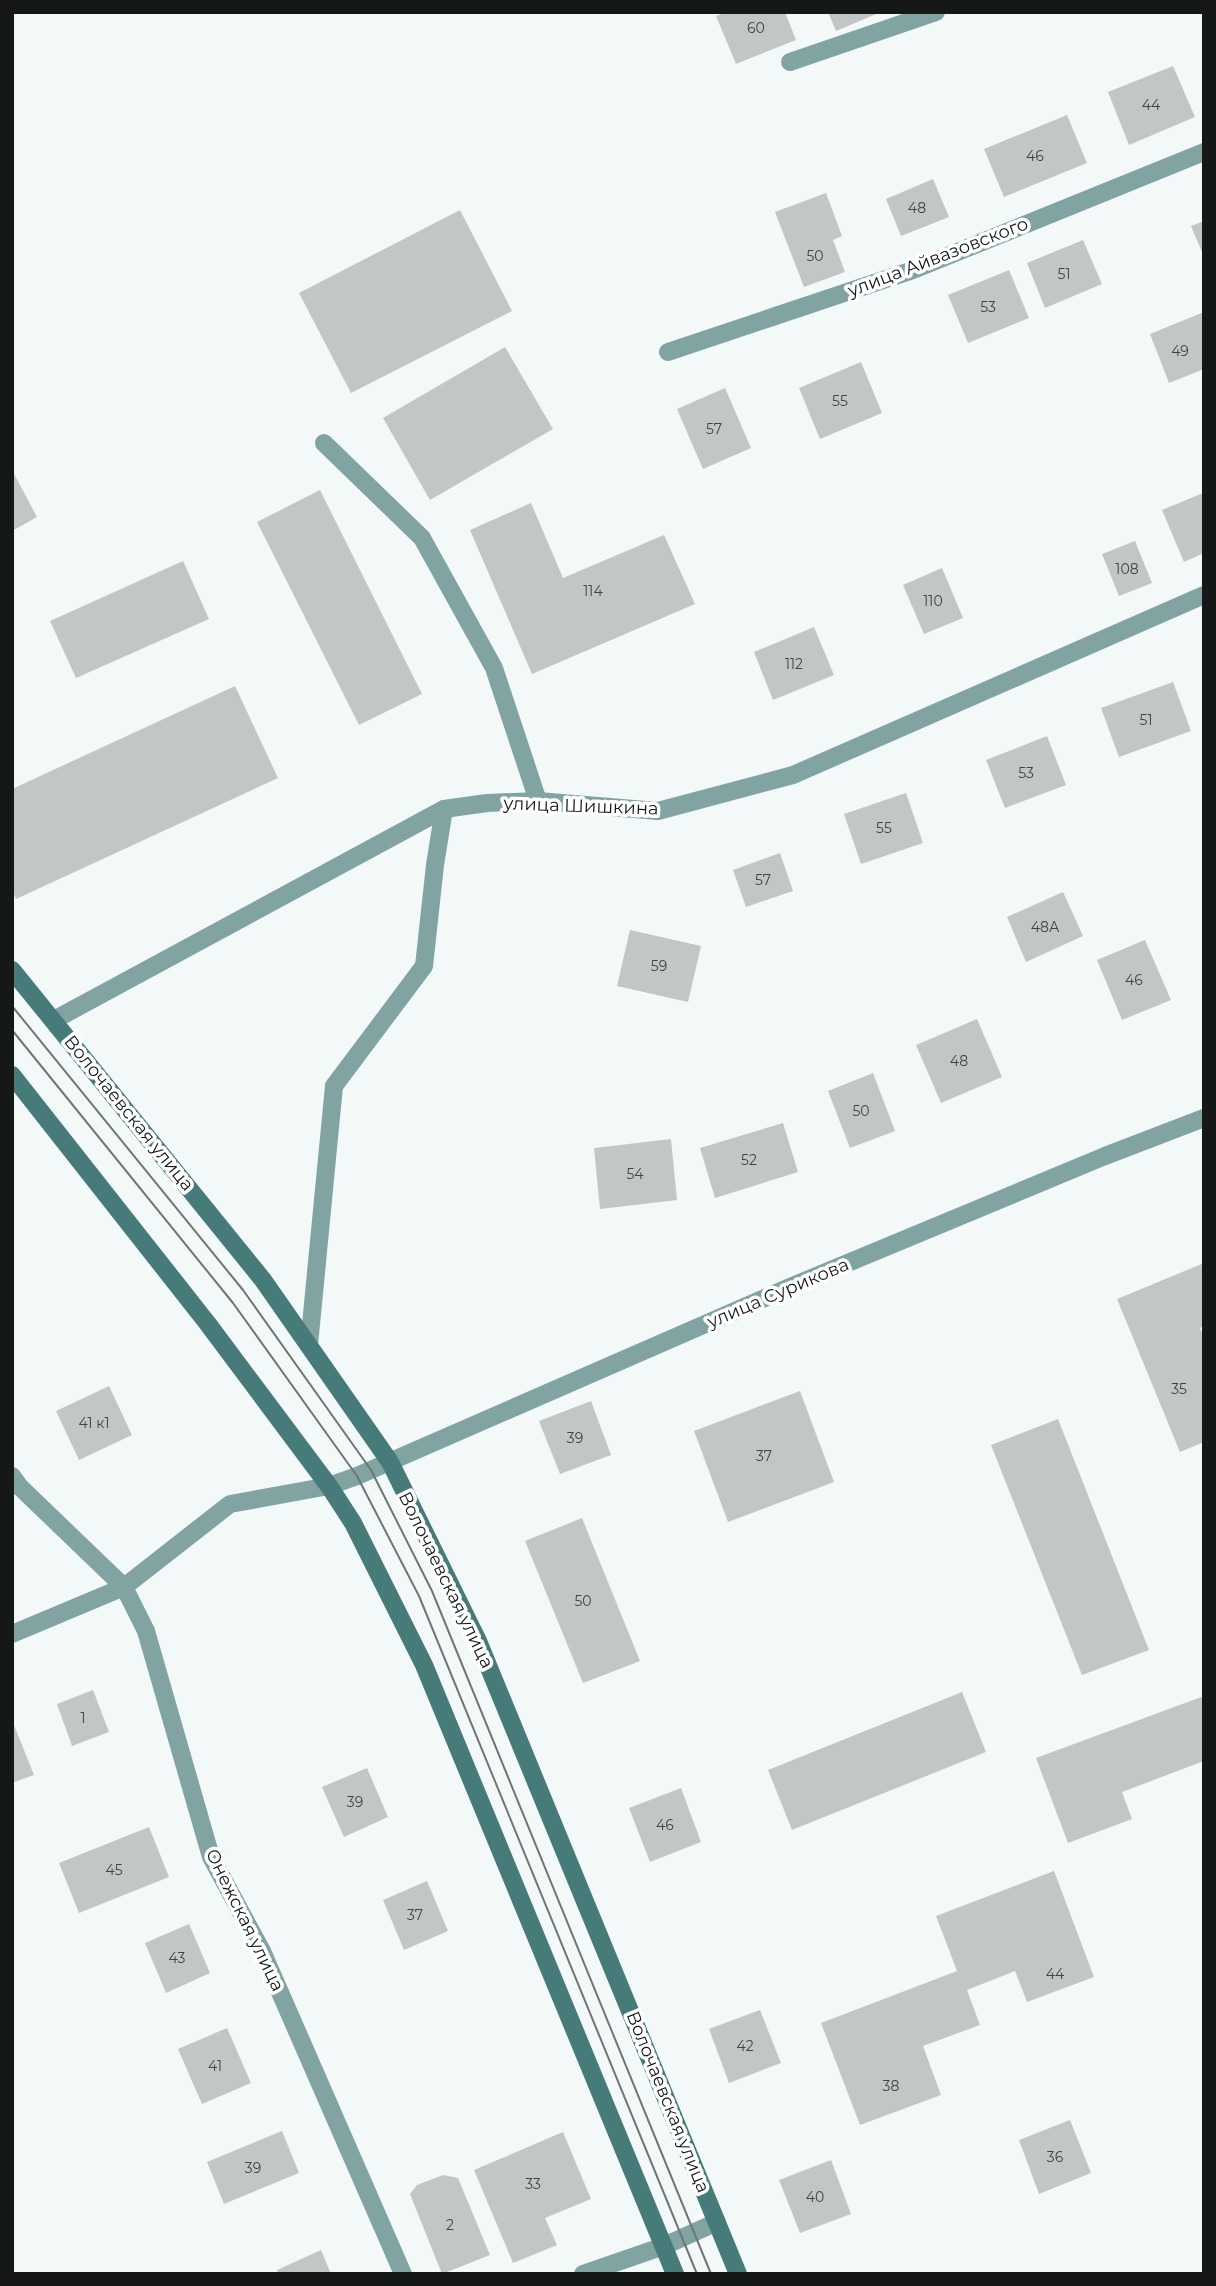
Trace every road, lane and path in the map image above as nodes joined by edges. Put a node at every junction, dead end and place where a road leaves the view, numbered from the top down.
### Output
1 (936, 12) edge
2 (790, 62) dead end
3 (1204, 152) edge
4 (668, 352) dead end
5 (324, 443) dead end
6 (1204, 596) edge
7 (538, 801) junction
8 (444, 809) junction
9 (12, 970) edge
10 (54, 1020) junction
11 (12, 1075) edge
12 (1204, 1118) edge
13 (309, 1345) junction
14 (390, 1462) junction
15 (12, 1476) edge
16 (329, 1486) junction
17 (124, 1587) junction
18 (12, 1634) edge
19 (717, 2221) junction
20 (664, 2246) junction
21 (403, 2274) edge
22 (583, 2274) edge
23 (675, 2274) edge
24 (738, 2274) edge

1 - 2 street
3 - 4 street, улица Айвазовского
5 - 7 street
6 - 7 street, улица Шишкина
7 - 8 street, улица Шишкина
8 - 10 street, улица Шишкина
8 - 13 street
9 - 10 main road, Волочаевская улица
10 - 13 main road, Волочаевская улица
11 - 16 main road
12 - 14 street, улица Сурикова
13 - 14 main road, Волочаевская улица
14 - 16 street, улица Сурикова
14 - 19 main road, Волочаевская улица
15 - 17 street, Онежская улица
16 - 17 street, улица Сурикова
16 - 20 main road
17 - 18 street, улица Сурикова
17 - 21 street, Онежская улица
19 - 20 street
19 - 24 main road, Волочаевская улица
20 - 22 street
20 - 23 main road

